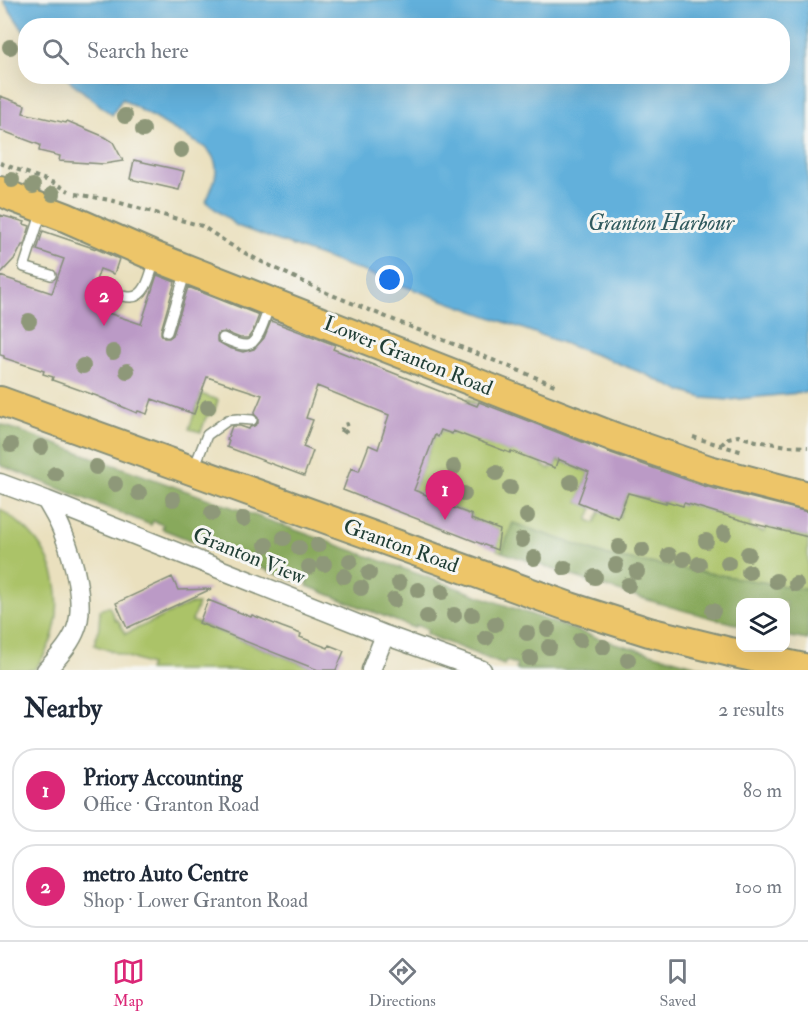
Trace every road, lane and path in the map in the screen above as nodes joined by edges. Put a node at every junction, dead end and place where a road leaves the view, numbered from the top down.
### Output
1 (0, 163) edge
2 (5, 194) edge
3 (43, 208) junction
4 (156, 257) junction
5 (187, 269) junction
6 (51, 275) dead end
7 (110, 292) dead end
8 (270, 302) junction
9 (168, 332) dead end
10 (223, 338) dead end
11 (565, 389) dead end
12 (0, 401) edge
13 (252, 420) dead end
14 (689, 435) dead end
15 (720, 445) junction
16 (808, 447) edge
17 (750, 454) dead end
18 (194, 470) junction
19 (0, 483) edge
20 (808, 496) edge
21 (46, 500) junction
22 (385, 635) junction
23 (808, 669) edge
24 (46, 670) edge
25 (371, 670) edge
26 (482, 670) edge

1 - 11 path
2 - 3 main road, Lower Granton Road
3 - 4 main road, Lower Granton Road
3 - 6 lane
4 - 5 main road, Lower Granton Road
4 - 7 lane
5 - 8 main road, Lower Granton Road
5 - 9 lane
8 - 10 lane
8 - 20 main road, Lower Granton Road
12 - 18 main road, Granton Road
13 - 18 lane
14 - 15 path
15 - 16 path
15 - 17 path
18 - 23 main road, Granton Road
19 - 21 street, Granton View
21 - 22 street, Granton View
21 - 24 street
22 - 25 street
22 - 26 street, Granton View

